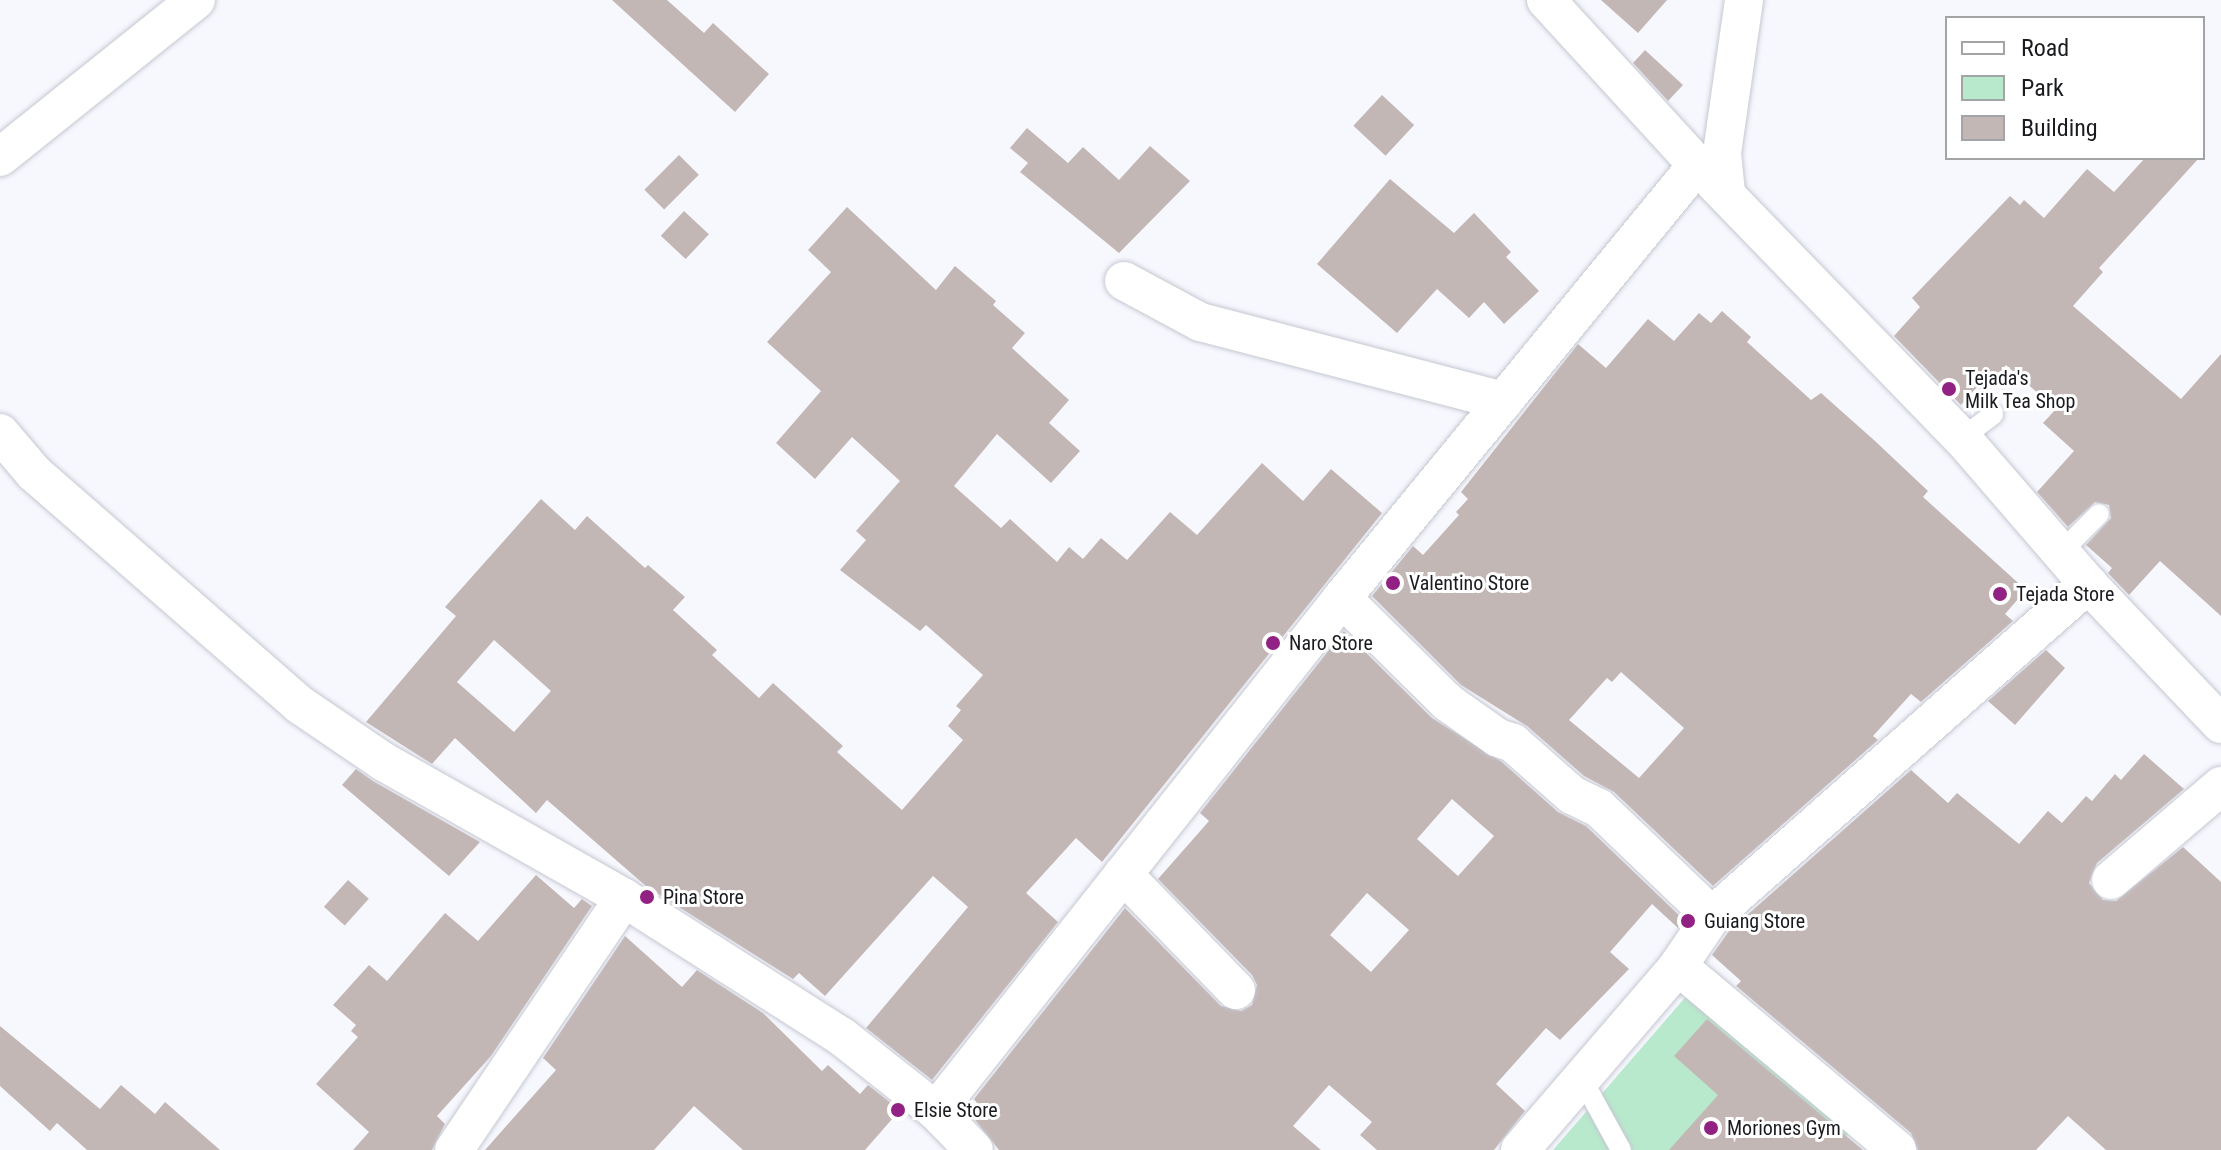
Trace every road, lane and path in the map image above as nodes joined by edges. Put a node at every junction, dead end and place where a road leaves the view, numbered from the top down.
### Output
1 (196, 0) edge
2 (1546, 0) edge
3 (1744, 0) edge
4 (0, 157) edge
5 (1697, 165) junction
6 (1726, 192) junction
7 (1124, 281) dead end
8 (1504, 401) junction
9 (1993, 415) dead end
10 (0, 433) edge
11 (1962, 438) junction
12 (2099, 514) dead end
13 (2060, 553) junction
14 (2088, 584) junction
15 (1342, 598) junction
16 (2221, 724) edge
17 (2221, 786) edge
18 (1123, 874) junction
19 (2111, 880) dead end
20 (624, 898) junction
21 (1712, 916) junction
22 (1678, 966) junction
23 (1236, 990) dead end
24 (1582, 1079) junction
25 (936, 1111) junction
26 (454, 1150) edge
27 (974, 1150) edge
28 (1520, 1150) edge
29 (1621, 1150) edge
30 (1897, 1150) edge

1 - 4 street
2 - 5 street
3 - 6 street
5 - 6 street
5 - 8 street
6 - 11 street
7 - 8 street
8 - 15 street
9 - 11 lane
10 - 20 street
11 - 13 street
12 - 13 lane
13 - 14 street
14 - 16 street
14 - 21 street
15 - 18 street
15 - 21 street
17 - 19 street
18 - 23 street
18 - 25 street
20 - 25 street
20 - 26 street
21 - 22 street
22 - 24 street
22 - 30 street
24 - 28 street
24 - 29 lane
25 - 27 street

